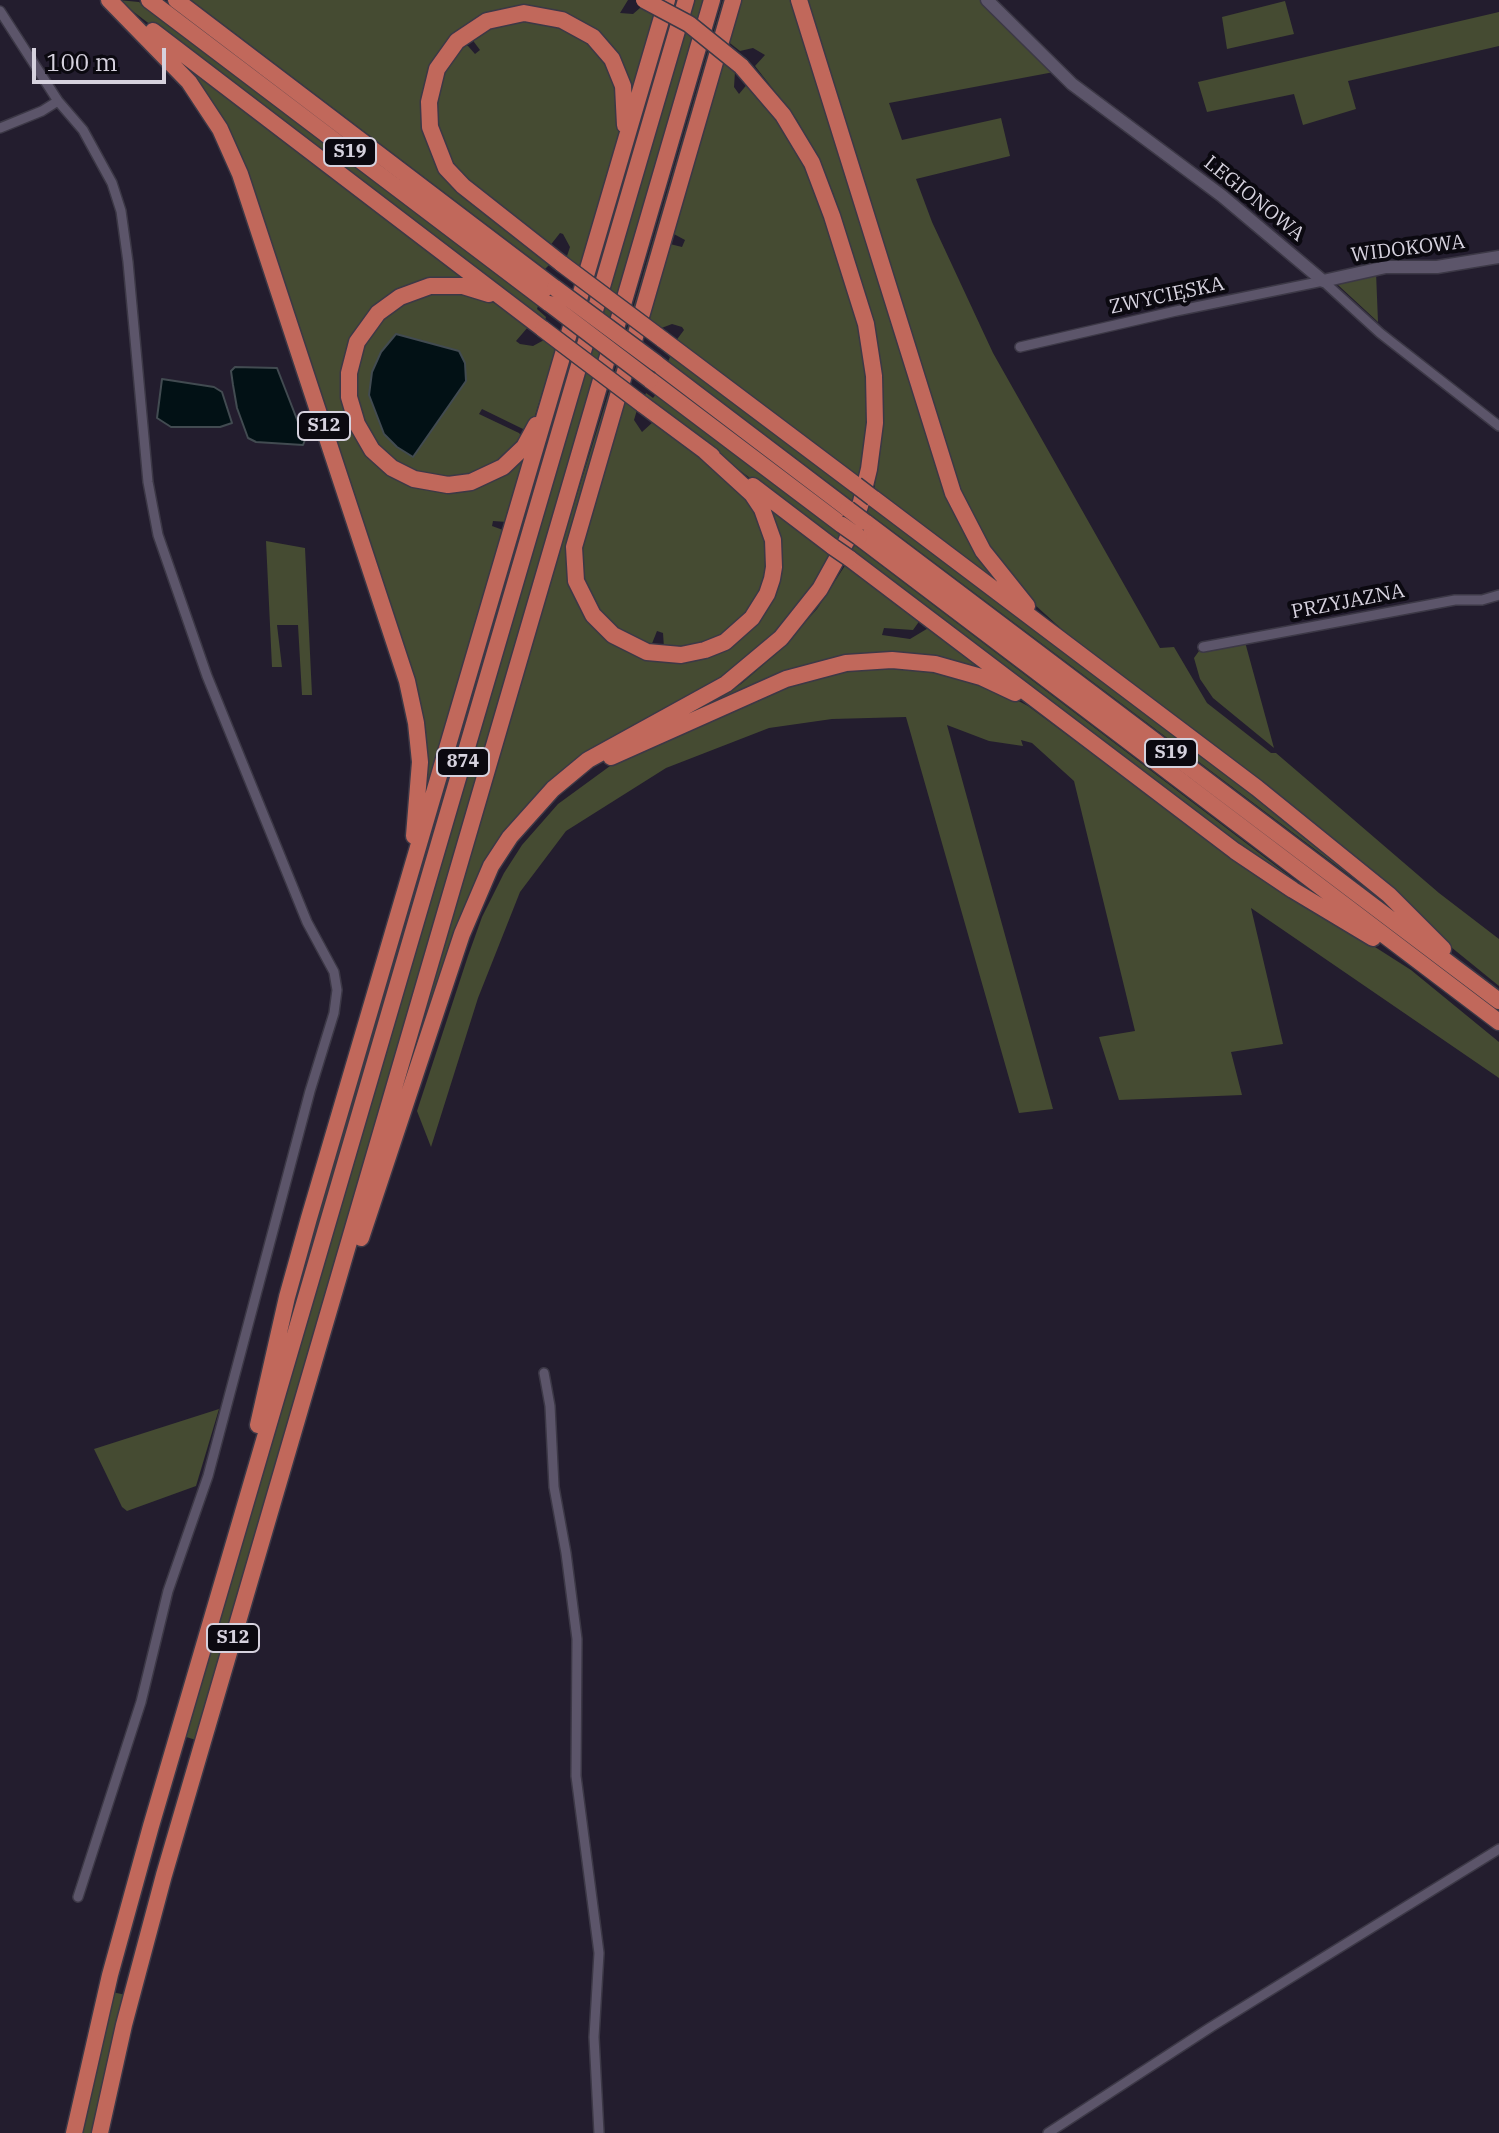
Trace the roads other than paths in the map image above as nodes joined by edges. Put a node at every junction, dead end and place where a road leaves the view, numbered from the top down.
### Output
1 (109, 0) edge
2 (149, 0) edge
3 (176, 0) edge
4 (644, 0) edge
5 (667, 0) edge
6 (686, 0) edge
7 (712, 0) edge
8 (733, 0) edge
9 (799, 0) edge
10 (987, 0) edge
11 (0, 11) edge
12 (58, 101) junction
13 (0, 128) edge
14 (619, 168) junction
15 (1499, 257) edge
16 (1323, 281) junction
17 (553, 296) junction
18 (515, 308) junction
19 (1020, 347) dead end
20 (554, 387) junction
21 (1499, 426) edge
22 (705, 451) junction
23 (862, 530) junction
24 (1499, 595) edge
25 (1073, 647) junction
26 (1203, 647) dead end
27 (1068, 724) junction
28 (514, 833) junction
29 (404, 896) junction
30 (1437, 975) junction
31 (1477, 985) junction
32 (1499, 1001) edge
33 (1499, 1022) edge
34 (319, 1344) junction
35 (544, 1373) dead end
36 (238, 1524) junction
37 (1499, 1849) edge
38 (78, 1897) dead end
39 (74, 2133) edge
40 (100, 2133) edge
41 (599, 2133) edge
42 (1048, 2133) edge

1 - 18 highway
1 - 29 highway, S12
2 - 17 highway, S19
3 - 17 highway, S19
4 - 28 highway, bridge
5 - 14 highway
6 - 36 highway, 874
7 - 34 highway, 874
8 - 22 highway
9 - 25 highway
10 - 16 street, LEGIONOWA
11 - 12 street
12 - 13 street
12 - 38 street
14 - 20 highway
14 - 25 highway, bridge
15 - 16 street, WIDOKOWA
16 - 19 street, ZWYCIĘSKA
16 - 21 street, LEGIONOWA
17 - 23 highway, S19, bridge
18 - 20 highway
18 - 22 highway, bridge
20 - 29 highway
22 - 27 highway, bridge
23 - 30 highway, S19
23 - 31 highway, S19
24 - 26 street, PRZYJAZNA
25 - 31 highway
27 - 28 highway
27 - 30 highway
28 - 34 highway
29 - 36 highway, S12
30 - 33 highway, S19
31 - 32 highway, S19
34 - 40 highway, S12
35 - 41 street
36 - 39 highway, S12
37 - 42 street

